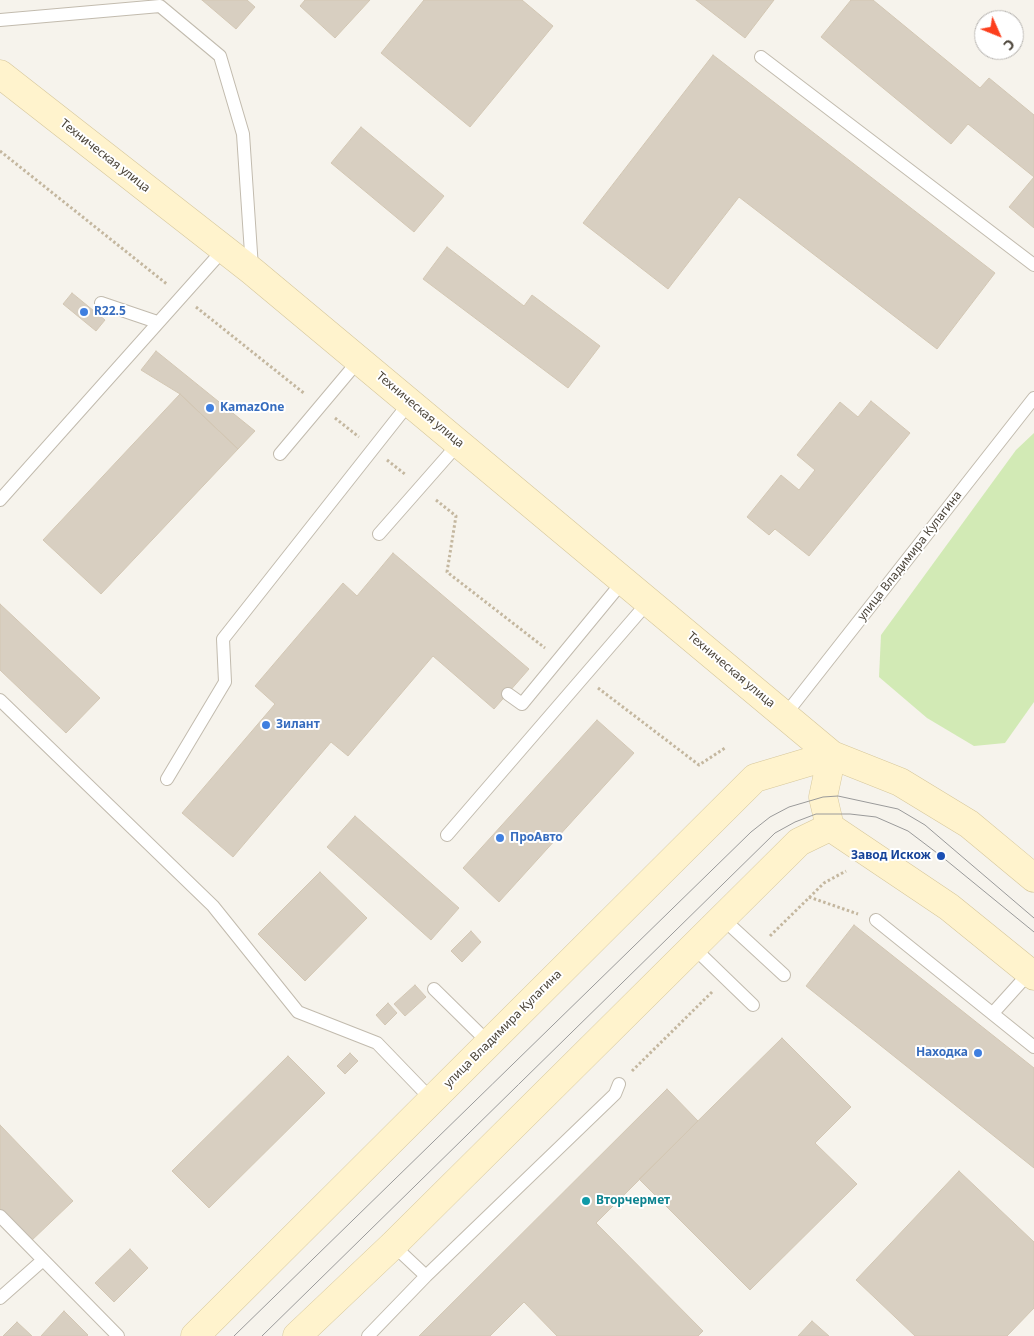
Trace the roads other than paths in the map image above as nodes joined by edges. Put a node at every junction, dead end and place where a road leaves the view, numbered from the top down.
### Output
1 (0, 20) edge
2 (761, 57) dead end
3 (0, 74) edge
4 (224, 248) junction
5 (1034, 265) edge
6 (252, 271) junction
7 (101, 303) dead end
8 (158, 322) junction
9 (359, 360) junction
10 (1034, 398) edge
11 (410, 402) junction
12 (459, 443) junction
13 (280, 454) dead end
14 (0, 500) edge
15 (379, 534) dead end
16 (624, 580) junction
17 (649, 601) junction
18 (508, 694) dead end
19 (0, 700) edge
20 (786, 715) junction
21 (832, 755) junction
22 (167, 779) dead end
23 (830, 827) junction
24 (447, 835) dead end
25 (1034, 878) edge
26 (721, 917) junction
27 (876, 920) road end
28 (692, 946) junction
29 (1032, 974) edge
30 (784, 975) dead end
31 (434, 989) dead end
32 (753, 1005) dead end
33 (993, 1013) junction
34 (489, 1043) junction
35 (1034, 1047) edge
36 (619, 1084) dead end
37 (432, 1100) junction
38 (0, 1216) edge
39 (392, 1245) junction
40 (43, 1260) junction
41 (426, 1276) junction
42 (0, 1298) edge
43 (118, 1336) edge
44 (195, 1336) edge
45 (297, 1336) edge
46 (368, 1336) edge

1 - 6 lane
2 - 5 lane
3 - 4 main road, Техническая улица
4 - 6 main road, Техническая улица
4 - 8 lane
6 - 9 main road, Техническая улица
7 - 8 lane
8 - 14 lane
9 - 11 main road, Техническая улица
9 - 13 lane
10 - 20 lane, улица Владимира Кулагина
11 - 12 main road, Техническая улица
11 - 22 lane
12 - 15 lane
12 - 16 main road, Техническая улица
16 - 17 main road, Техническая улица
16 - 18 lane
17 - 20 main road, Техническая улица
17 - 24 lane
19 - 37 lane
20 - 21 main road, Техническая улица
21 - 23 main road
21 - 25 main road, Техническая улица
21 - 34 main road, улица Владимира Кулагина
23 - 26 main road
23 - 29 main road
26 - 28 main road
26 - 30 lane
27 - 33 lane
28 - 32 lane
28 - 39 main road
29 - 33 lane
31 - 34 lane
33 - 35 lane
34 - 37 main road, улица Владимира Кулагина
36 - 41 lane
37 - 44 main road, улица Владимира Кулагина
38 - 40 lane
39 - 41 lane
39 - 45 main road
40 - 42 lane
40 - 43 lane
41 - 46 lane

